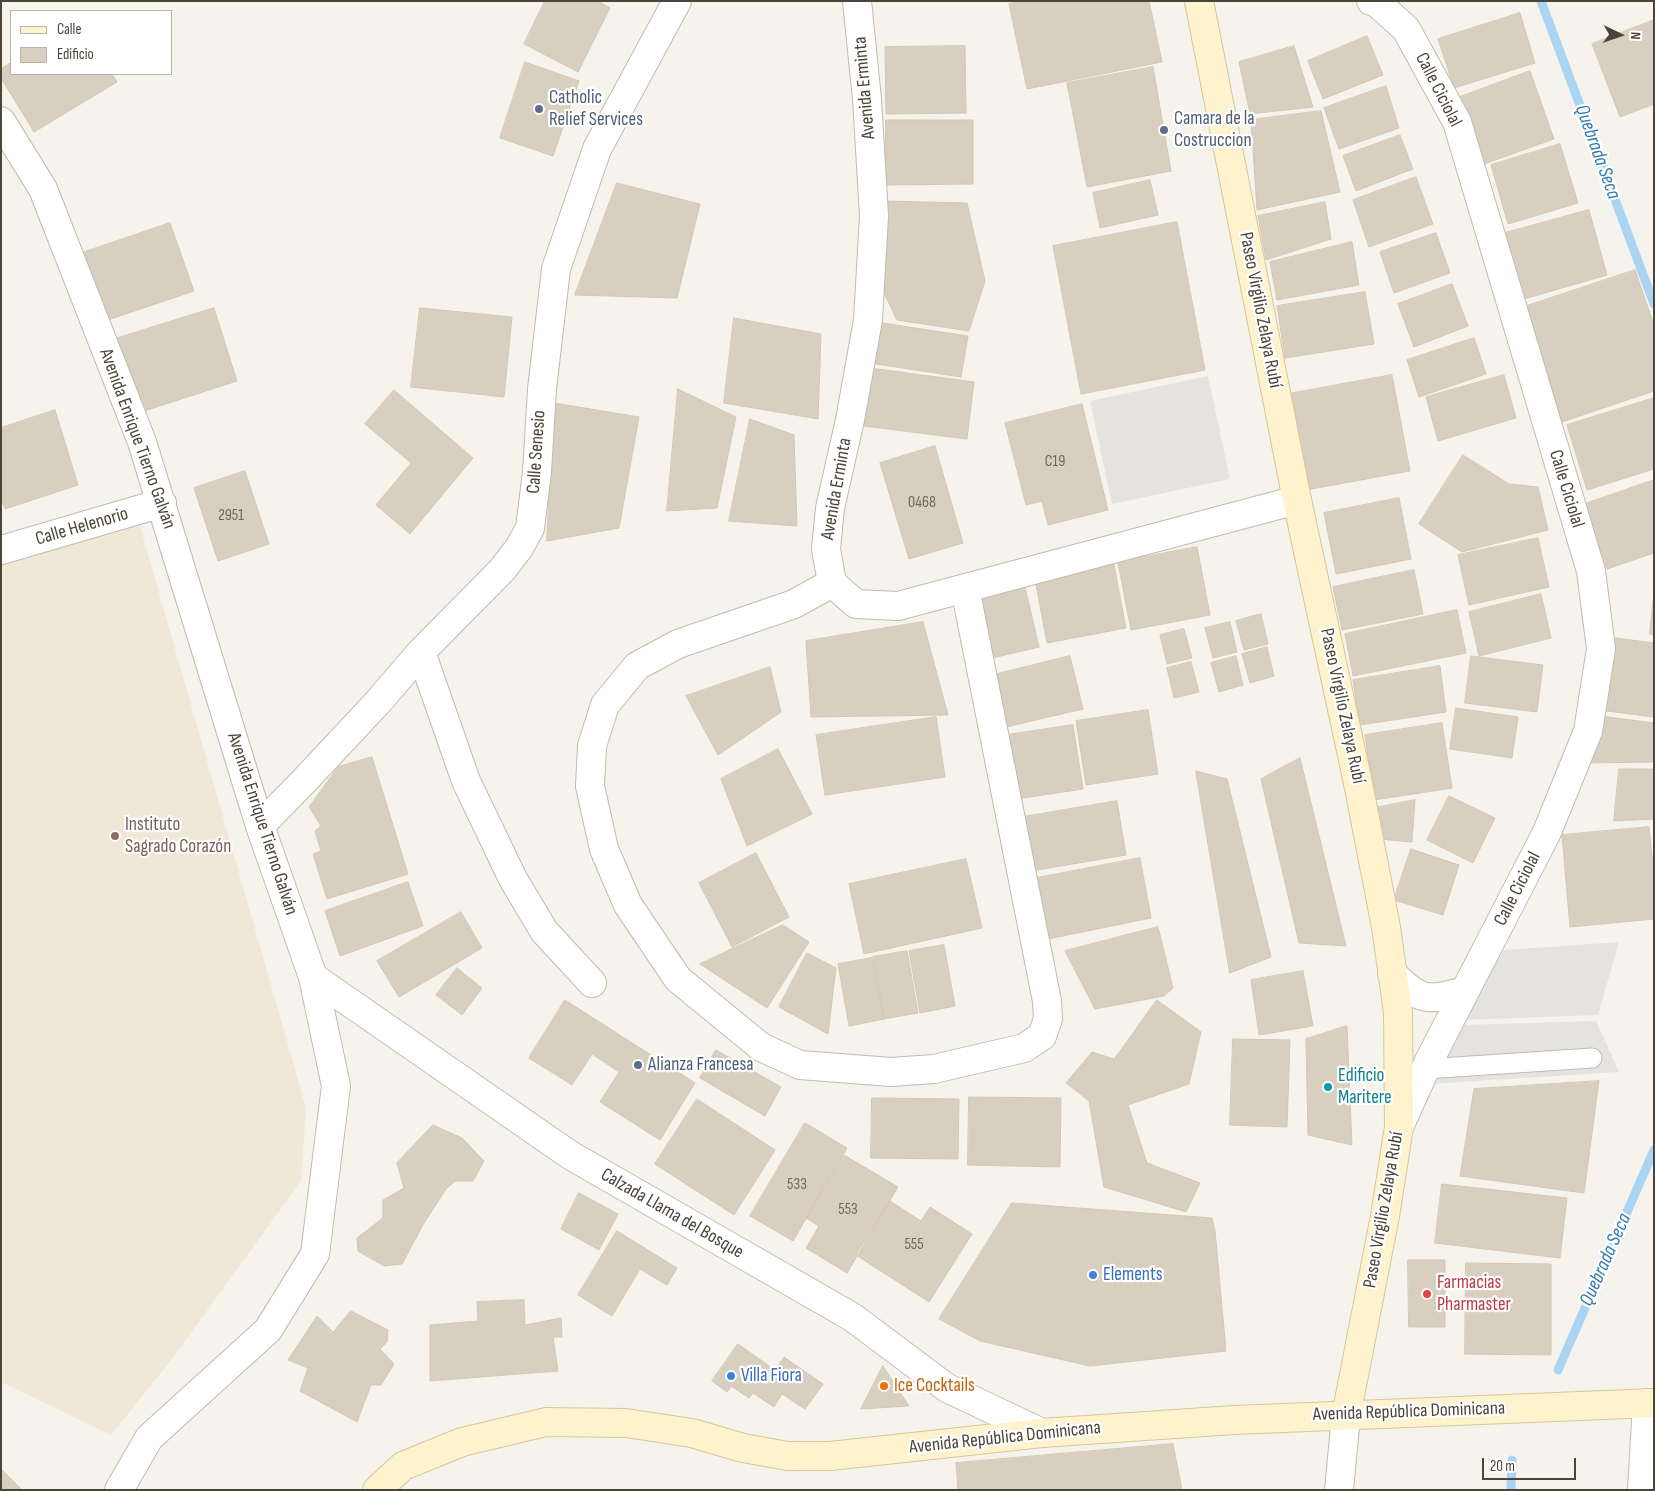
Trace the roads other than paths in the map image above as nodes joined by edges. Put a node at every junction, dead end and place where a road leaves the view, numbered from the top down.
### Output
1 (677, 1) edge
2 (857, 1) edge
3 (1199, 1) edge
4 (1371, 1) edge
5 (1, 121) edge
6 (1297, 500) junction
7 (162, 504) junction
8 (1, 550) edge
9 (832, 583) junction
10 (965, 588) junction
11 (421, 652) junction
12 (260, 826) junction
13 (1392, 973) junction
14 (313, 977) junction
15 (592, 983) dead end
16 (1465, 991) junction
17 (1592, 1058) dead end
18 (1425, 1070) junction
19 (1399, 1127) junction
20 (1651, 1403) edge
21 (1346, 1416) junction
22 (1042, 1433) junction
23 (119, 1490) edge
24 (376, 1490) edge
25 (1339, 1490) edge
26 (1642, 1490) edge

1 - 11 street, Calle Senesio
2 - 9 street, Avenida Erminta
3 - 6 street, Paseo Virgilio Zelaya Rubí
4 - 16 street, Calle Ciciolal
5 - 7 street, Avenida Enrique Tierno Galván
6 - 10 street
6 - 13 street, Paseo Virgilio Zelaya Rubí
7 - 8 street, Calle Helenorio
7 - 12 street, Avenida Enrique Tierno Galván
9 - 10 street
9 - 10 street
11 - 12 street, Calle Senesio
11 - 15 street
12 - 14 street, Avenida Enrique Tierno Galván
13 - 16 street
13 - 19 street, Paseo Virgilio Zelaya Rubí
14 - 22 street, Calzada Llama del Bosque
14 - 23 street, Avenida Enrique Tierno Galván
16 - 18 street, Calle Ciciolal
17 - 18 lane
18 - 19 street, Calle Ciciolal
19 - 21 street, Paseo Virgilio Zelaya Rubí
20 - 21 street, Avenida República Dominicana
20 - 26 street
21 - 22 street, Avenida República Dominicana
21 - 25 street
22 - 24 street, Avenida República Dominicana

